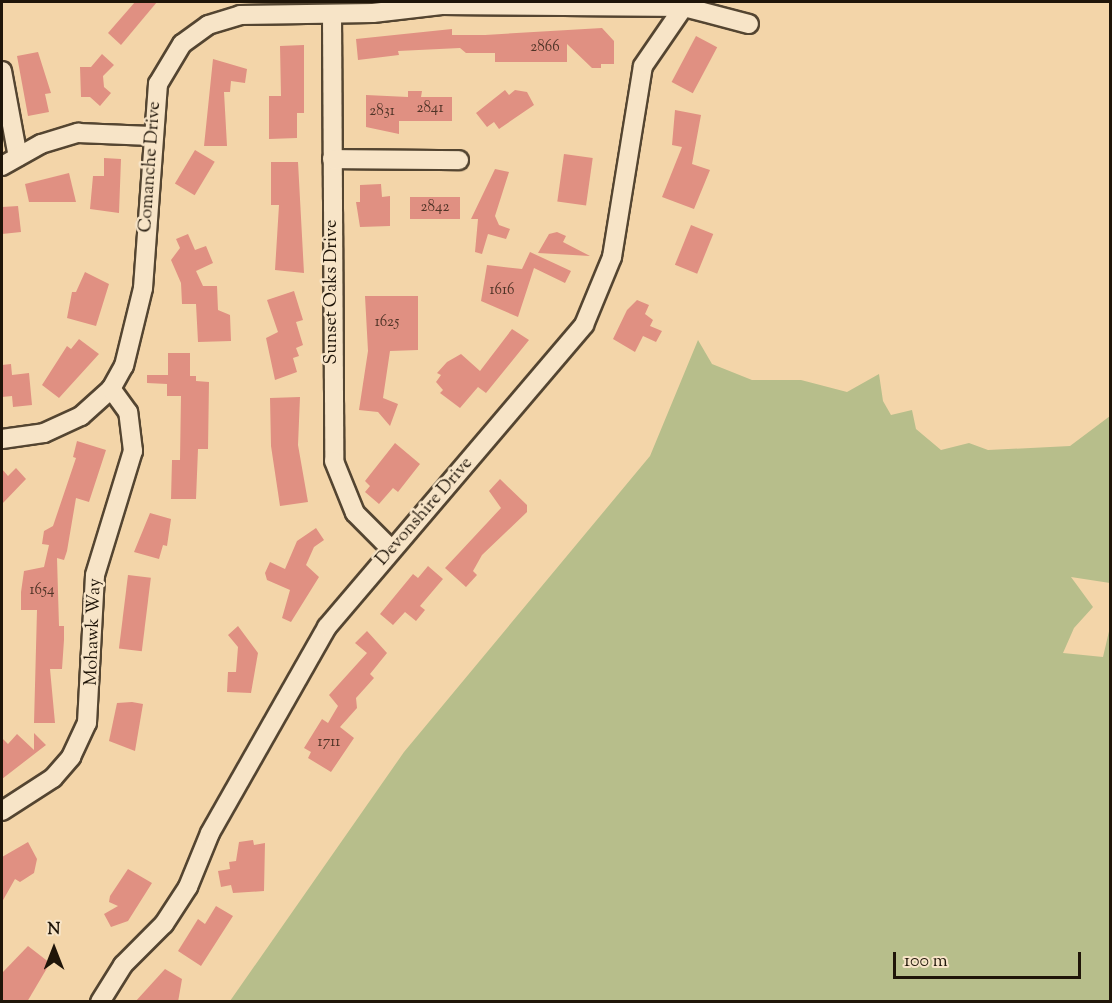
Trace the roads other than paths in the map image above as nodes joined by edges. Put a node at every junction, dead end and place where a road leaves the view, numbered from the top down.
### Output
1 (686, 4) edge
2 (332, 14) junction
3 (749, 24) dead end
4 (2, 71) edge
5 (152, 136) junction
6 (332, 159) junction
7 (459, 160) dead end
8 (10, 161) edge
9 (111, 389) junction
10 (2, 439) edge
11 (392, 550) junction
12 (2, 811) edge
13 (100, 1002) edge

1 - 2 street, Comanche Drive
1 - 3 street, Comanche Drive
1 - 11 street, Devonshire Drive
2 - 5 street, Comanche Drive
2 - 6 street, Sunset Oaks Drive
4 - 8 street
5 - 8 street
5 - 9 street, Comanche Drive
6 - 7 street
6 - 11 street, Sunset Oaks Drive
9 - 10 street, Comanche Drive
9 - 12 street, Mohawk Way
11 - 13 street, Devonshire Drive

